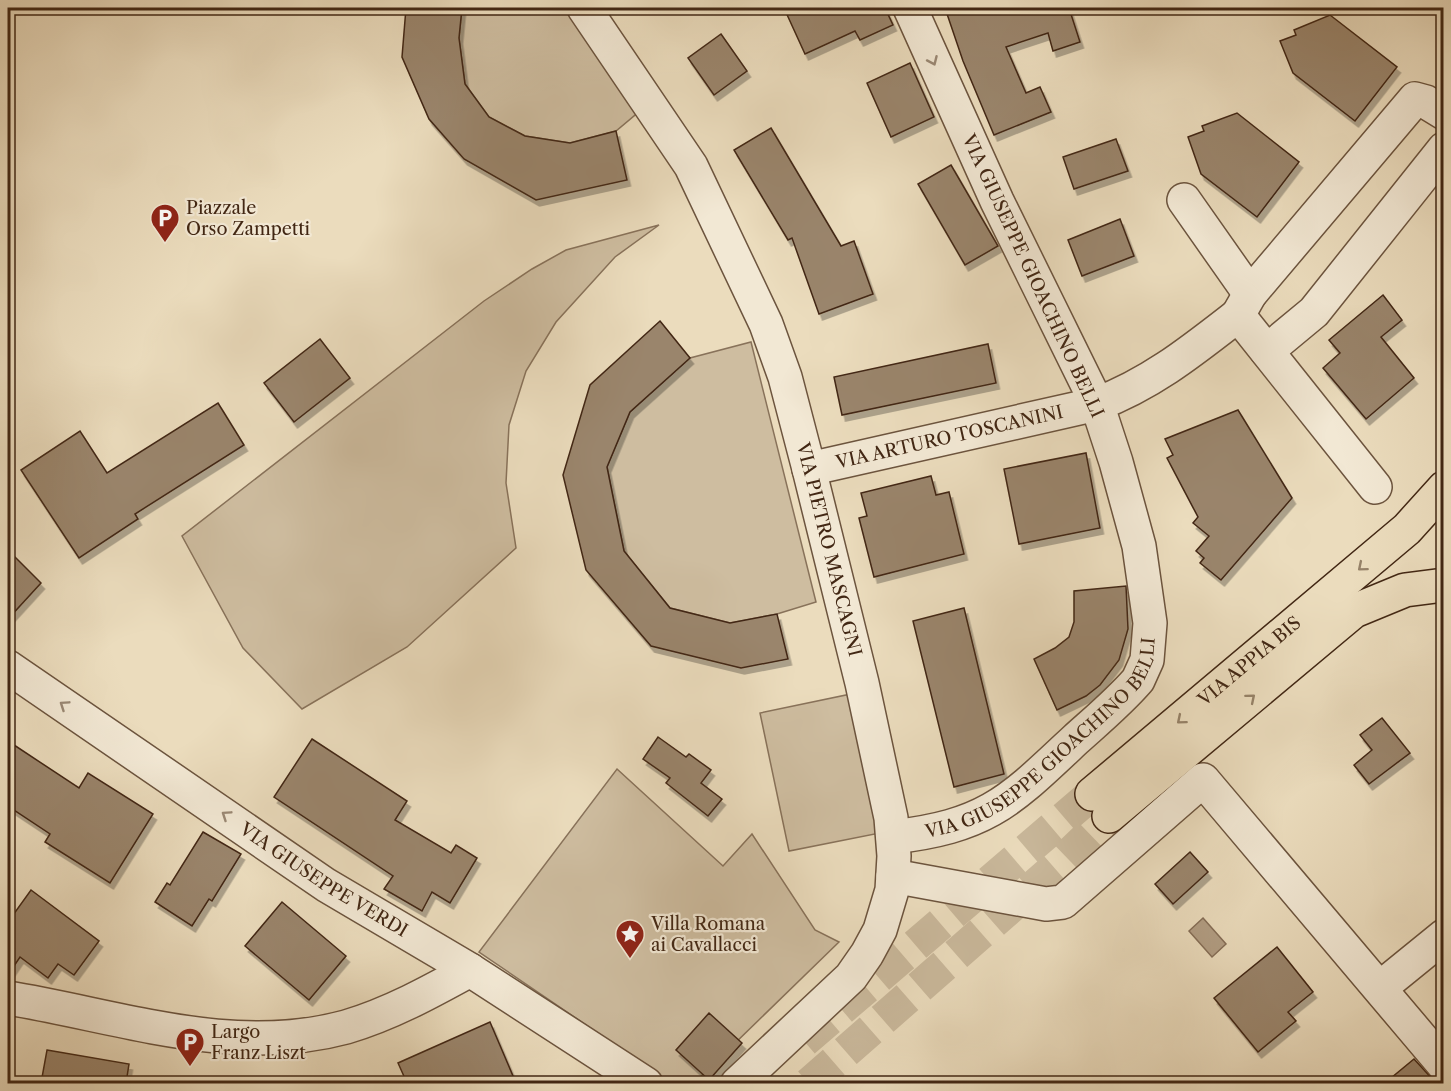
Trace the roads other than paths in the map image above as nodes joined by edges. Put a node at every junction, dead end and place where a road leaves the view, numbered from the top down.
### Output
1 (585, 8) edge
2 (910, 8) edge
3 (1443, 113) edge
4 (1443, 149) edge
5 (1184, 200) dead end
6 (1244, 304) junction
7 (1267, 351) junction
8 (1097, 404) junction
9 (809, 469) junction
10 (1375, 487) dead end
11 (1443, 488) edge
12 (1443, 585) edge
13 (8, 667) edge
14 (893, 837) junction
15 (893, 876) junction
16 (1443, 936) edge
17 (470, 970) junction
18 (1380, 988) junction
19 (8, 998) edge
20 (1443, 1065) edge
21 (646, 1083) edge
22 (737, 1083) edge

1 - 9 street, VIA PIETRO MASCAGNI
2 -> 8 street, VIA GIUSEPPE GIOACHINO BELLI
3 - 6 street, VIA ARTURO TOSCANINI
4 - 7 street
5 - 6 street
6 - 7 street
6 - 8 street, VIA ARTURO TOSCANINI
7 - 10 street
8 - 9 street, VIA ARTURO TOSCANINI
8 - 14 street, VIA GIUSEPPE GIOACHINO BELLI
9 - 14 street, VIA PIETRO MASCAGNI
11 -> 12 highway, VIA APPIA BIS
17 -> 13 street, VIA GIUSEPPE VERDI
14 - 15 street, VIA PIETRO MASCAGNI
15 - 18 street
15 - 22 street, VIA PIETRO MASCAGNI
16 - 18 street
17 - 19 street
17 - 21 street, VIA GIUSEPPE VERDI
18 - 20 street

